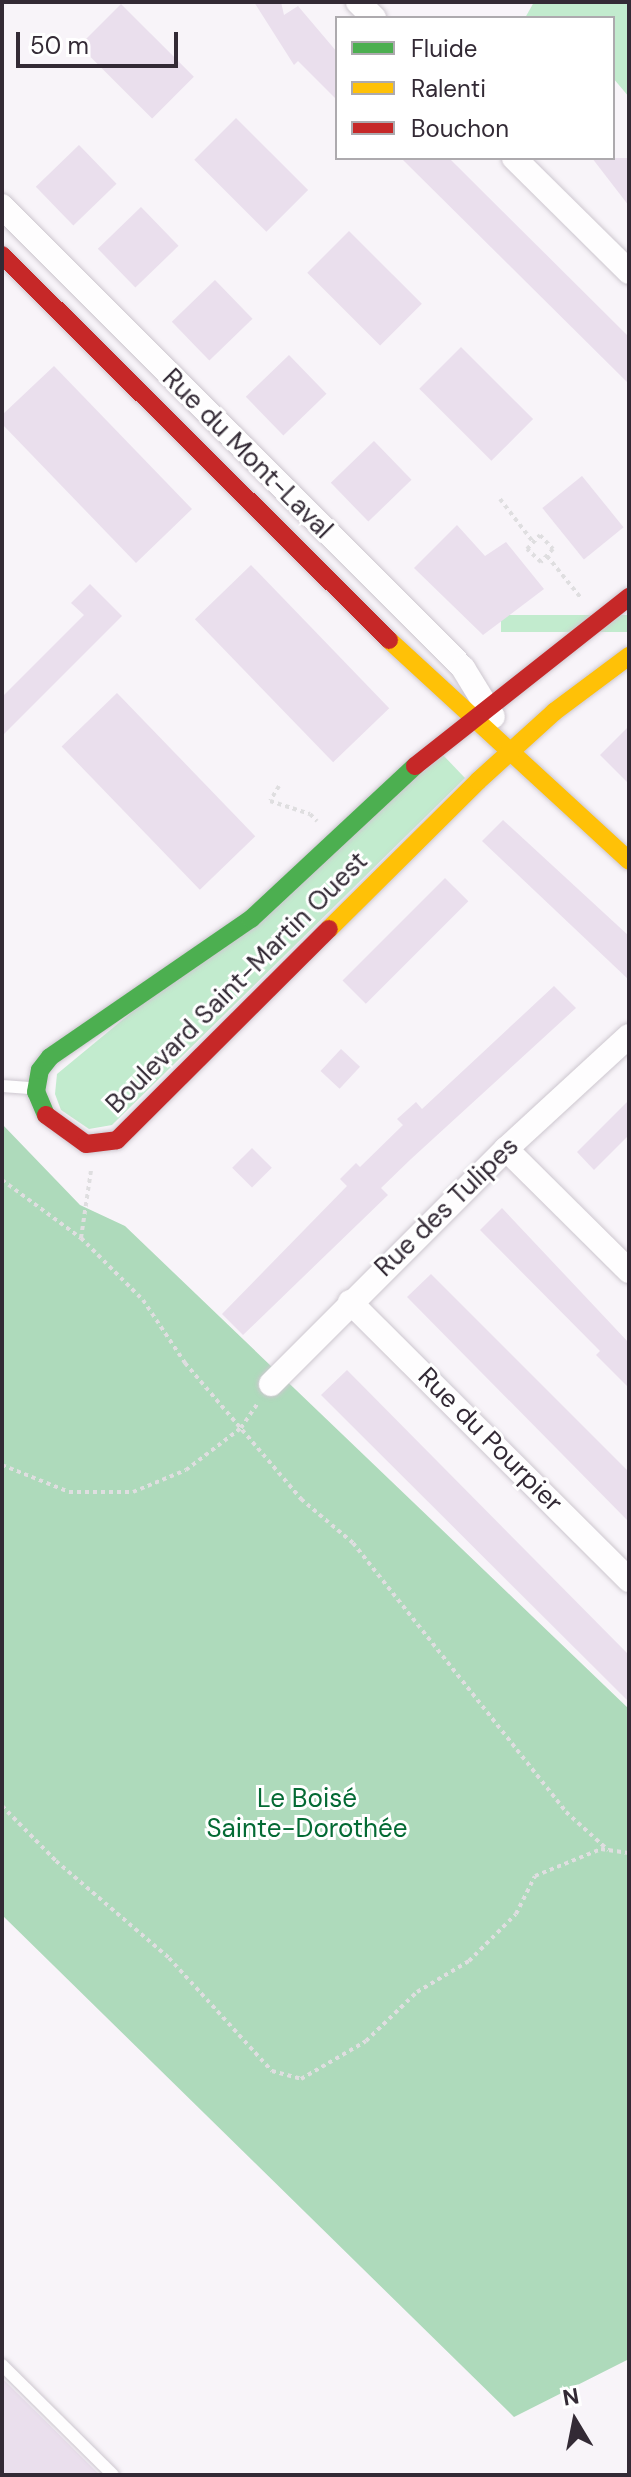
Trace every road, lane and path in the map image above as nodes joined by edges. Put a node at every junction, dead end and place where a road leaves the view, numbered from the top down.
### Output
1 (516, 160) edge
2 (2, 206) edge
3 (2, 255) edge
4 (629, 272) edge
5 (500, 499) dead end
6 (533, 542) junction
7 (547, 556) junction
8 (629, 597) edge
9 (583, 600) dead end
10 (629, 656) edge
11 (479, 712) junction
12 (513, 750) junction
13 (279, 786) dead end
14 (310, 814) dead end
15 (629, 861) edge
16 (629, 1036) edge
17 (2, 1086) edge
18 (36, 1088) junction
19 (94, 1145) junction
20 (506, 1149) junction
21 (2, 1180) edge
22 (81, 1238) junction
23 (629, 1271) edge
24 (350, 1302) junction
25 (271, 1384) joint
26 (241, 1428) junction
27 (2, 1465) edge
28 (629, 1580) edge
29 (2, 1806) edge
30 (608, 1850) junction
31 (629, 1853) edge
32 (2, 2365) edge
33 (113, 2475) edge

1 - 4 street
2 - 11 street, Rue du Mont-Laval
3 - 11 street, Rue du Mont-Laval
5 - 6 path
6 - 7 path
6 - 7 path
7 - 9 path
8 - 11 street, Boulevard Saint-Martin Ouest
10 - 12 street, Boulevard Saint-Martin Ouest
11 - 12 street
11 - 18 street, Boulevard Saint-Martin Ouest
12 - 15 street
12 - 19 street, Boulevard Saint-Martin Ouest
13 - 14 path
16 - 20 street, Rue des Tulipes
17 - 18 lane
18 - 19 street, Boulevard Saint-Martin Ouest
19 - 22 path
20 - 23 street
20 - 24 street, Rue des Tulipes
21 - 22 path
22 - 26 path
24 - 25 street, Rue des Tulipes
24 - 28 street, Rue du Pourpier
25 - 26 path
26 - 27 path
26 - 30 path
29 - 30 path
30 - 31 path
32 - 33 lane

